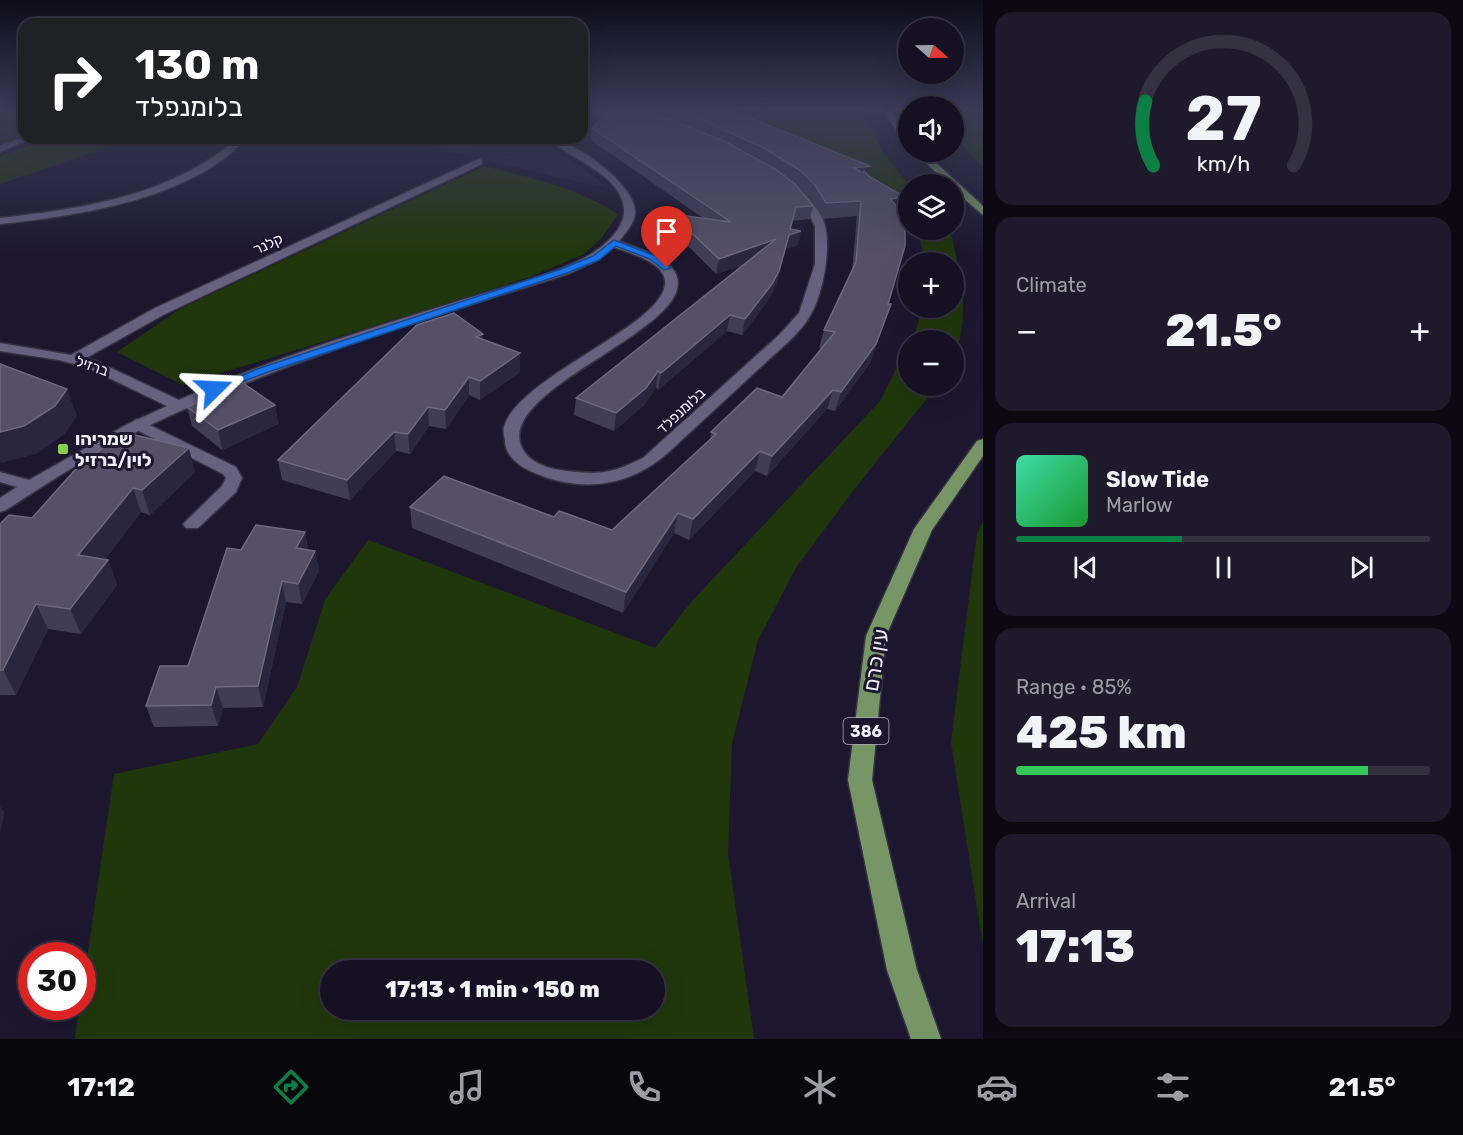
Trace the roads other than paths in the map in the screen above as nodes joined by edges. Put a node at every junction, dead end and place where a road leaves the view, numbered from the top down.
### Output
1 (219, 158) edge
2 (581, 158) edge
3 (479, 162) dead end
4 (930, 162) edge
5 (942, 174) edge
6 (782, 181) edge
7 (964, 194) edge
8 (983, 212) edge
9 (0, 221) edge
10 (614, 243) junction
11 (0, 347) edge
12 (74, 359) junction
13 (177, 405) junction
14 (138, 424) junction
15 (983, 444) edge
16 (0, 477) edge
17 (29, 486) junction
18 (0, 506) edge
19 (192, 524) dead end
20 (926, 1039) edge

1 - 9 street
2 - 10 street
3 - 12 street, קלנר
4 - 5 main road
6 - 10 street, בלומנפלד
7 - 8 main road
10 - 13 street
11 - 12 street, ברזיל
12 - 13 street, ברזיל
13 - 14 street
14 - 17 street
14 - 19 street
15 - 20 main road, עין כרם / 386
16 - 17 street
17 - 18 street

